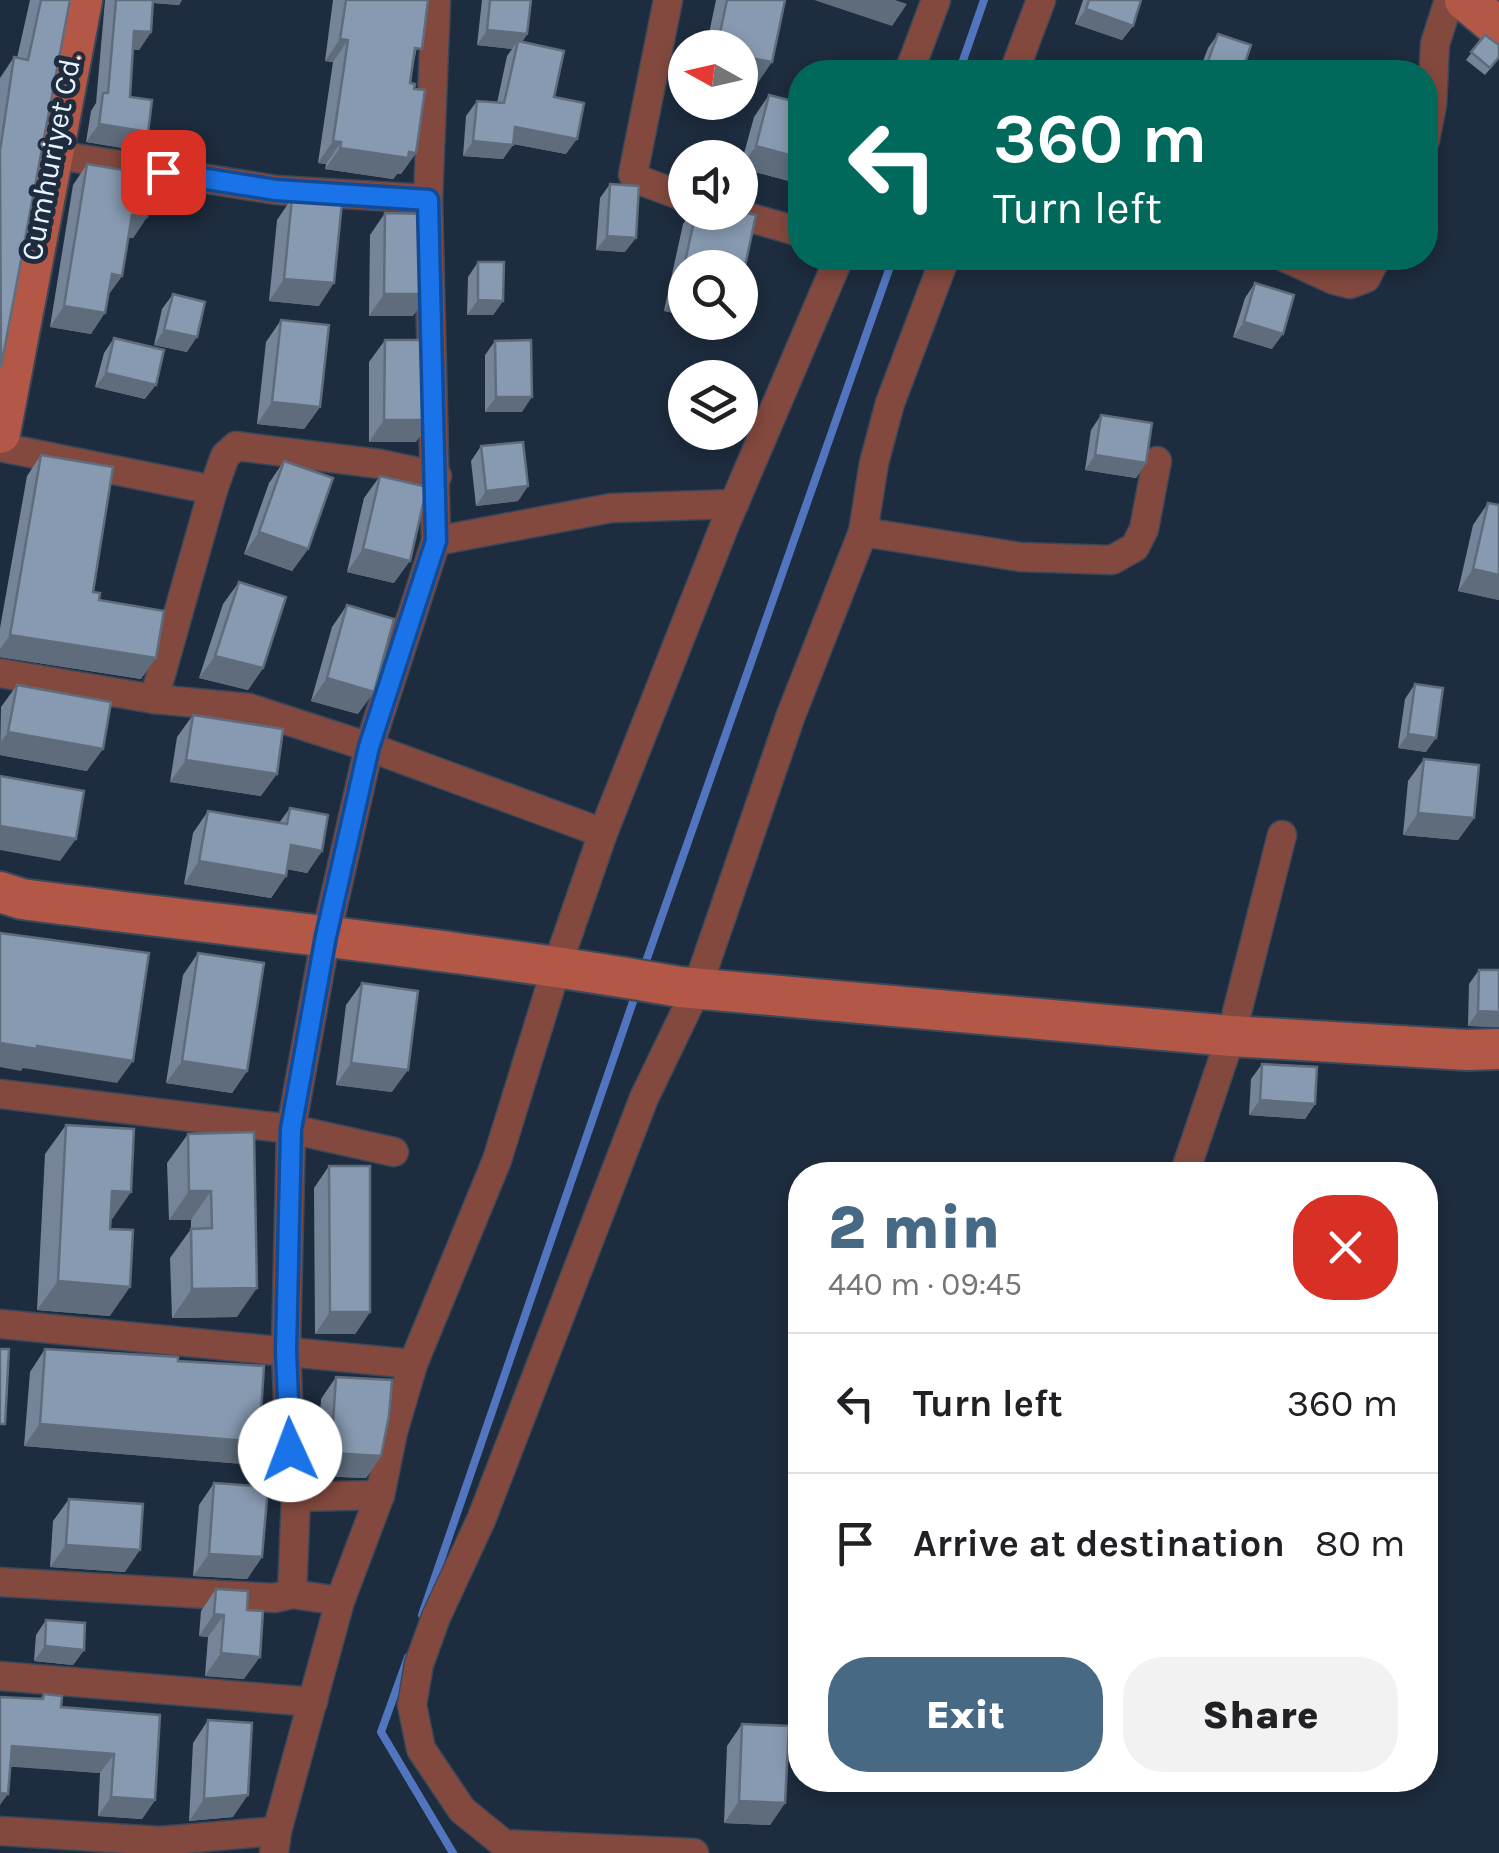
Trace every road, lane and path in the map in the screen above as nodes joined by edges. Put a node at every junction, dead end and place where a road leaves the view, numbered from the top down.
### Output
1 (82, 0) edge
2 (436, 0) edge
3 (668, 0) edge
4 (936, 0) edge
5 (1041, 0) edge
6 (1449, 0) edge
7 (1465, 0) edge
8 (1499, 28) edge
9 (913, 60) edge
10 (1018, 60) edge
11 (1435, 60) edge
12 (50, 154) junction
13 (668, 191) edge
14 (428, 200) junction
15 (758, 220) edge
16 (788, 229) edge
17 (833, 270) edge
18 (940, 270) edge
19 (1312, 270) edge
20 (1370, 270) edge
21 (0, 433) edge
22 (0, 447) edge
23 (1157, 460) dead end
24 (437, 476) junction
25 (214, 490) junction
26 (734, 504) junction
27 (863, 532) junction
28 (436, 541) junction
29 (0, 674) edge
30 (154, 699) junction
31 (369, 747) junction
32 (603, 833) junction
33 (1282, 835) dead end
34 (0, 892) edge
35 (65, 905) junction
36 (0, 919) edge
37 (326, 936) junction
38 (575, 970) junction
39 (688, 988) junction
40 (1230, 1036) junction
41 (1499, 1049) edge
42 (0, 1094) edge
43 (291, 1129) junction
44 (394, 1152) dead end
45 (1188, 1162) edge
46 (0, 1324) edge
47 (286, 1350) junction
48 (413, 1364) junction
49 (380, 1495) junction
50 (296, 1496) junction
51 (0, 1582) edge
52 (292, 1594) junction
53 (340, 1601) junction
54 (0, 1676) edge
55 (313, 1702) junction
56 (0, 1831) edge
57 (276, 1842) edge
58 (694, 1853) edge

1 - 12 street, Cumhuriyet Cd.
2 - 14 street
3 - 13 street
4 - 9 street
5 - 10 street
6 - 11 street
7 - 8 street
12 - 14 street
12 - 21 street, Cumhuriyet Cd.
14 - 24 street
15 - 16 street
17 - 26 street
18 - 27 street
19 - 20 street
22 - 25 street
23 - 27 street
24 - 25 street
24 - 28 street
25 - 30 street
26 - 28 street
26 - 32 street
27 - 39 street
28 - 31 street
29 - 30 street
30 - 31 street
31 - 32 street
31 - 37 street
32 - 38 street
33 - 40 street
34 - 35 street
35 - 36 street
35 - 37 street
37 - 38 street
37 - 43 street
38 - 39 street
38 - 48 street
39 - 40 street
39 - 58 street
40 - 41 street
40 - 45 street
42 - 43 street
43 - 44 street
43 - 47 street
46 - 47 street
47 - 48 street
47 - 50 street
48 - 49 street
49 - 50 street
49 - 53 street
50 - 52 street
51 - 52 street
52 - 53 street
53 - 55 street
54 - 55 street
55 - 57 street
56 - 57 street

